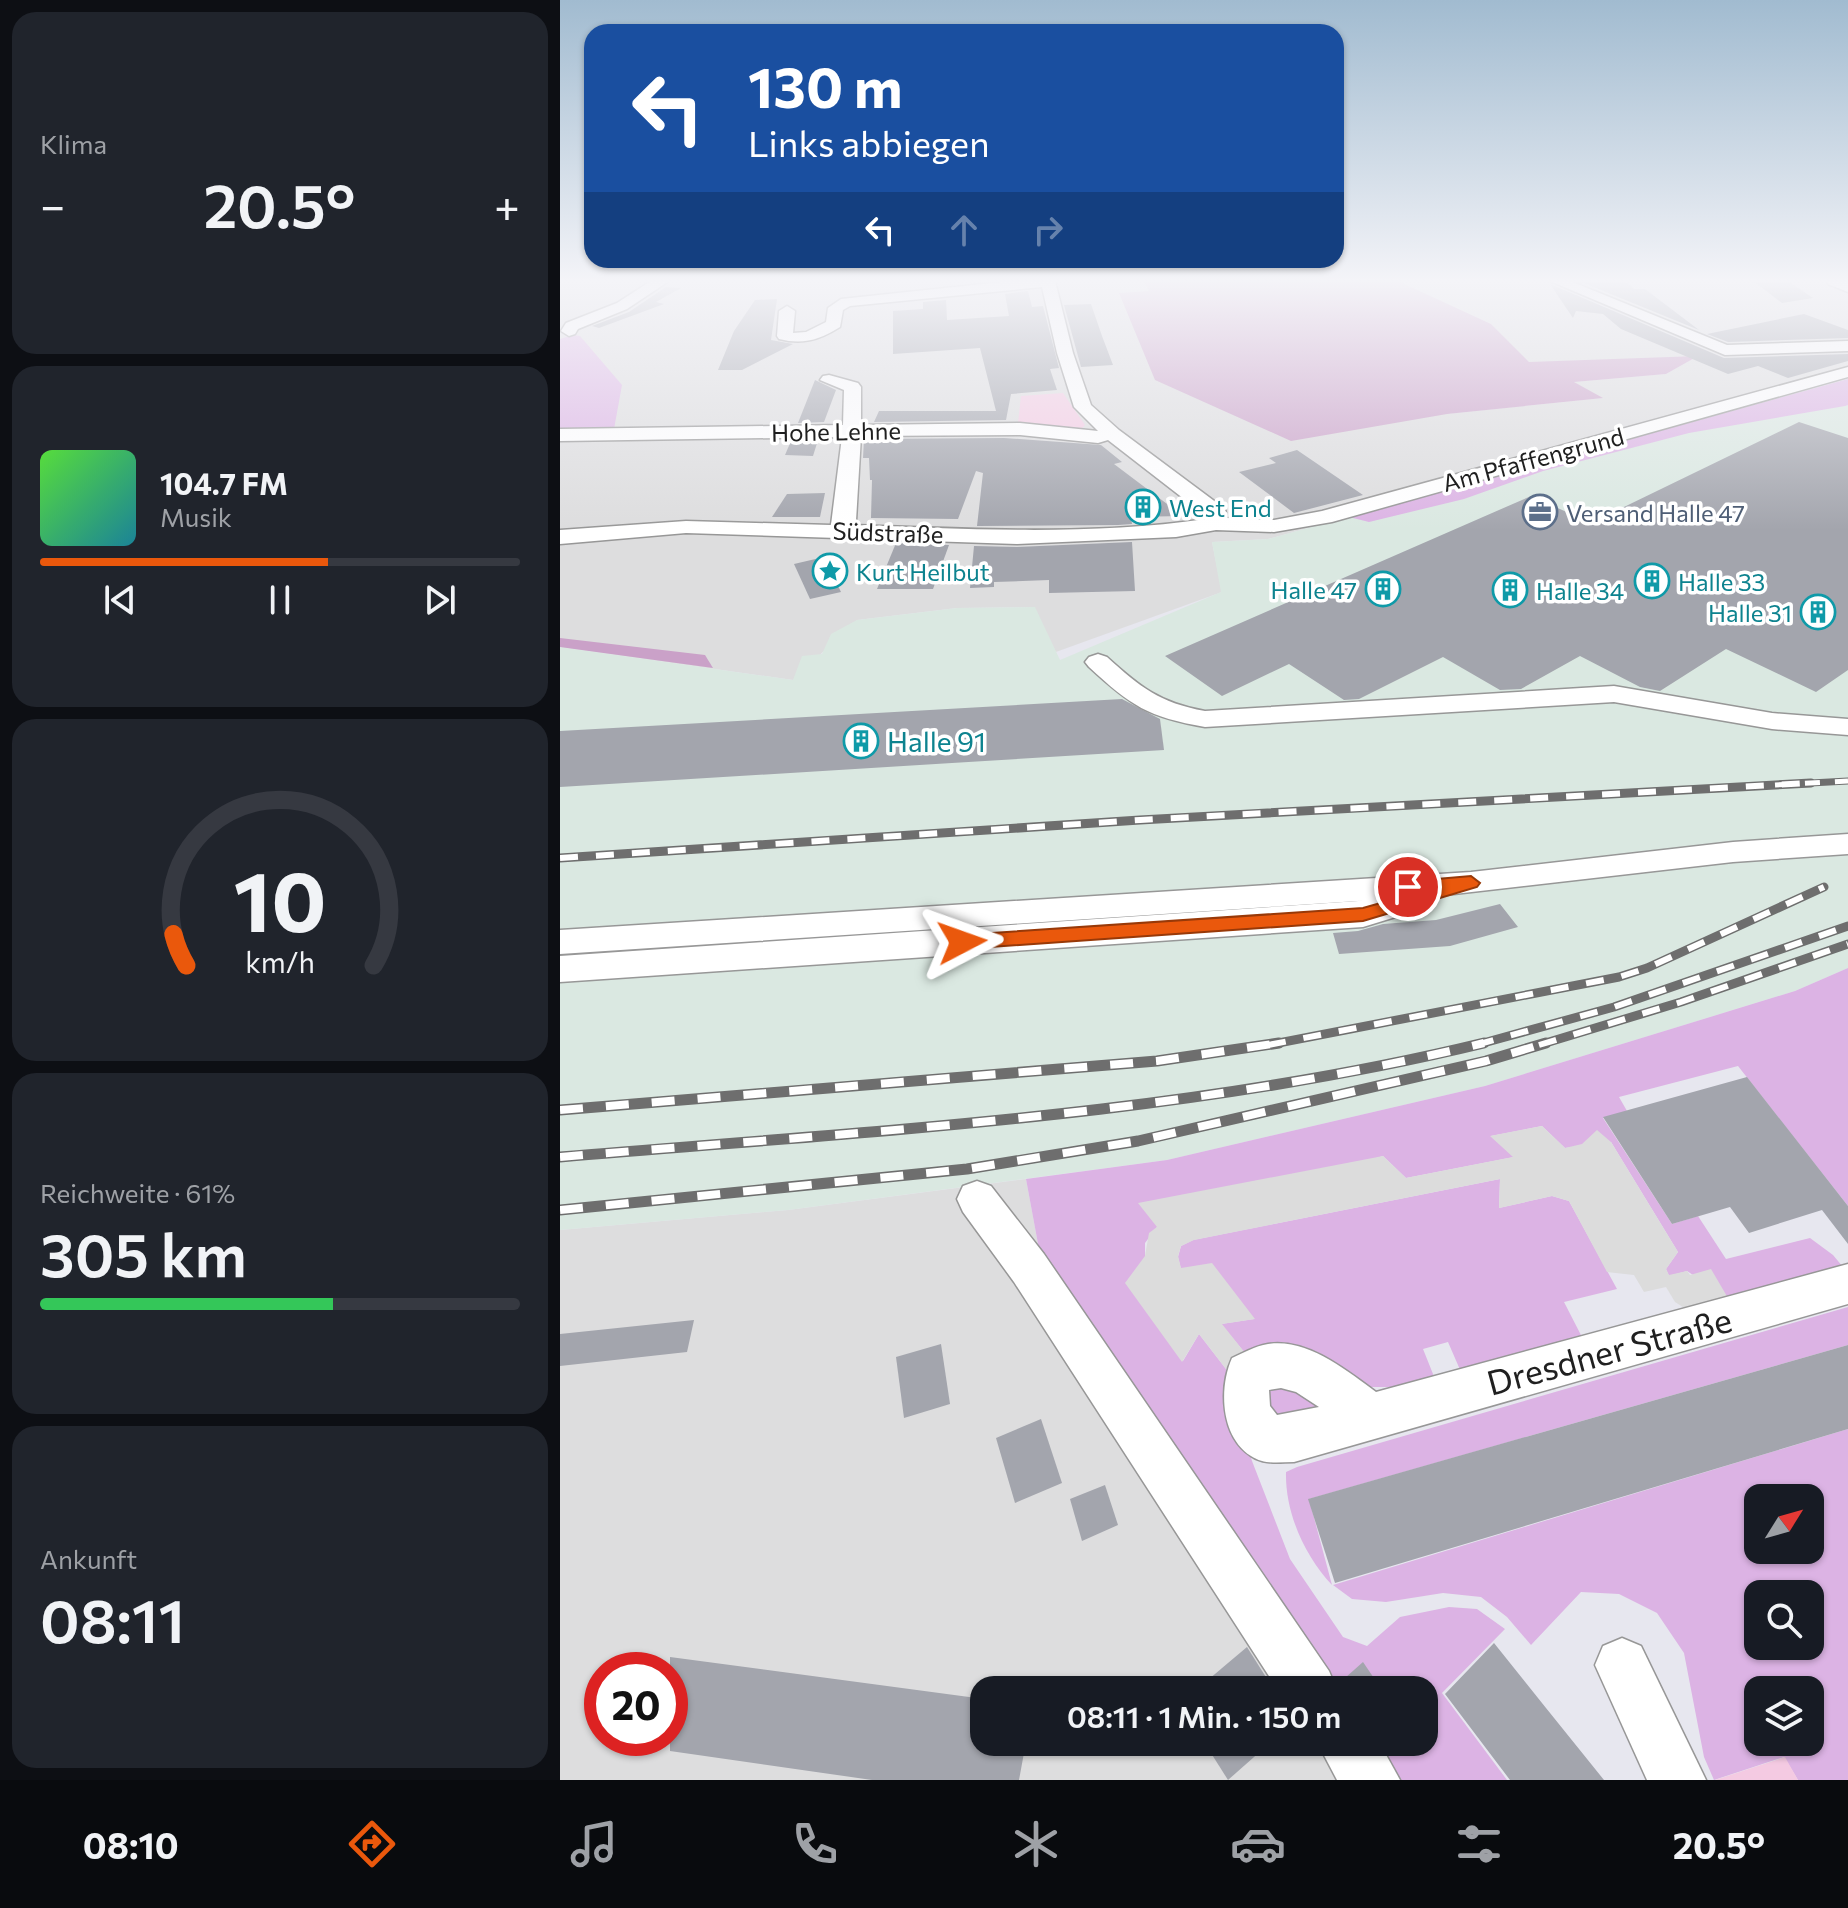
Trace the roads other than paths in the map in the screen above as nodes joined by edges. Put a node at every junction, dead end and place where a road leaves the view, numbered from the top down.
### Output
1 (1070, 364) edge
2 (1848, 372) edge
3 (829, 380) dead end
4 (851, 432) junction
5 (1112, 434) junction
6 (560, 435) edge
7 (1216, 524) junction
8 (838, 531) junction
9 (560, 537) edge
10 (1098, 662) dead end
11 (1848, 710) edge
12 (1735, 716) junction
13 (1848, 727) edge
14 (1848, 844) edge
15 (1471, 883) junction
16 (560, 942) edge
17 (560, 969) edge
18 (977, 1199) dead end
19 (1848, 1284) edge
20 (1369, 1416) dead end
21 (1622, 1665) dead end
22 (1301, 1676) edge
23 (1355, 1756) edge
24 (1371, 1780) edge
25 (1677, 1780) edge

1 - 5 street
2 - 7 street, Am Pfaffengrund
3 - 4 street
4 - 5 street, Hohe Lehne
4 - 6 street, Hohe Lehne
4 - 8 street
5 - 7 street
7 - 8 street, Südstraße
8 - 9 street, Südstraße
10 - 12 street
11 - 12 street
12 - 13 street
14 - 15 street
15 - 16 street
15 - 17 street
18 - 22 street
19 - 20 street, Dresdner Straße
21 - 25 street
23 - 24 street

